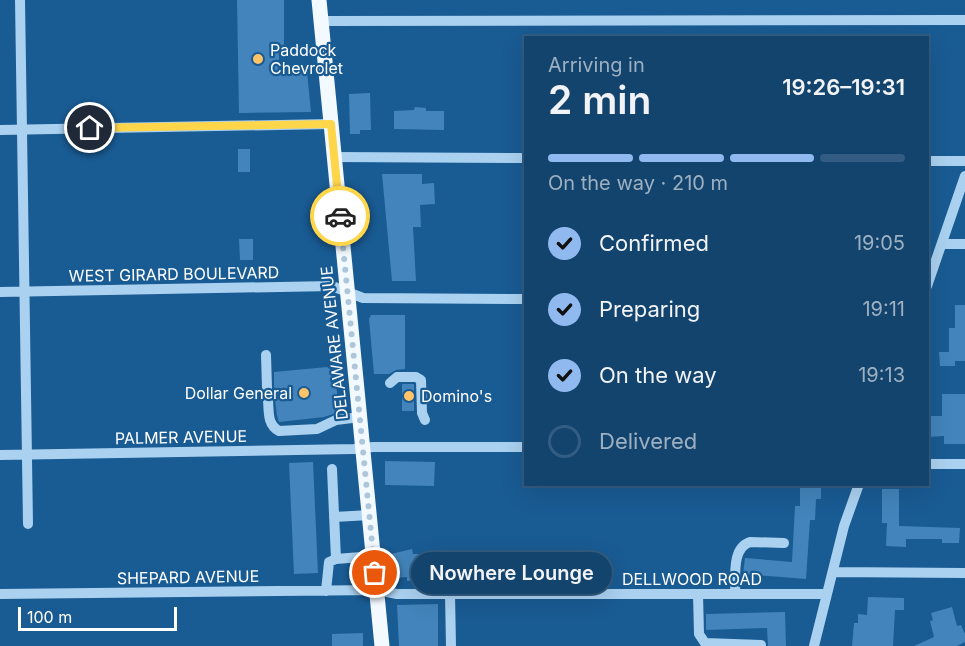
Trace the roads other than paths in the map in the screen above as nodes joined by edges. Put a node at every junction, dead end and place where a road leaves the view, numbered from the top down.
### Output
1 (20, 0) edge
2 (319, 0) edge
3 (321, 21) junction
4 (965, 21) edge
5 (331, 124) junction
6 (22, 129) junction
7 (0, 130) edge
8 (334, 157) junction
9 (524, 158) edge
10 (929, 161) edge
11 (965, 161) edge
12 (965, 176) edge
13 (942, 244) junction
14 (965, 244) edge
15 (929, 280) edge
16 (24, 291) junction
17 (0, 292) edge
18 (348, 292) junction
19 (524, 299) edge
20 (266, 355) dead end
21 (390, 383) dead end
22 (267, 388) dead end
23 (268, 400) dead end
24 (360, 417) junction
25 (425, 420) dead end
26 (524, 447) edge
27 (363, 448) junction
28 (27, 454) junction
29 (0, 455) edge
30 (929, 464) edge
31 (965, 464) edge
32 (332, 468) dead end
33 (858, 486) edge
34 (370, 515) junction
35 (334, 517) junction
36 (27, 524) dead end
37 (784, 543) dead end
38 (374, 556) junction
39 (336, 559) junction
40 (832, 572) junction
41 (965, 573) edge
42 (377, 590) junction
43 (326, 591) junction
44 (0, 594) edge
45 (450, 594) junction
46 (698, 594) junction
47 (735, 594) junction
48 (827, 594) junction
49 (761, 645) edge
50 (382, 646) edge
51 (451, 646) edge
52 (814, 646) edge

1 - 6 street
2 - 3 main road, DELAWARE AVENUE
3 - 4 street
3 - 5 main road, DELAWARE AVENUE
5 - 6 street
5 - 8 main road, DELAWARE AVENUE
6 - 7 street
6 - 16 street
8 - 9 street
8 - 18 main road, DELAWARE AVENUE
10 - 11 street
12 - 13 street
13 - 14 street
13 - 15 street
16 - 17 street, WEST GIRARD BOULEVARD
16 - 18 street, WEST GIRARD BOULEVARD
16 - 28 street
18 - 19 street, WEST GIRARD BOULEVARD
18 - 24 main road, DELAWARE AVENUE
20 - 22 street
21 - 25 street
23 - 24 street
24 - 27 main road, DELAWARE AVENUE
26 - 27 street, PALMER AVENUE
27 - 28 street, PALMER AVENUE
27 - 34 main road, DELAWARE AVENUE
28 - 29 street, PALMER AVENUE
28 - 36 street
30 - 31 street
32 - 35 street
33 - 40 street
34 - 35 street
34 - 38 main road, DELAWARE AVENUE
35 - 39 street
37 - 47 street
38 - 39 street
38 - 42 main road, DELAWARE AVENUE
39 - 43 street
40 - 41 street
40 - 48 street
42 - 43 street, SHEPARD AVENUE
42 - 45 street, DELLWOOD ROAD
42 - 50 main road, DELAWARE AVENUE
43 - 44 street, SHEPARD AVENUE
45 - 46 street, DELLWOOD ROAD
45 - 51 street
46 - 47 street, DELLWOOD ROAD
46 - 49 street
47 - 48 street, DELLWOOD ROAD
48 - 52 street

